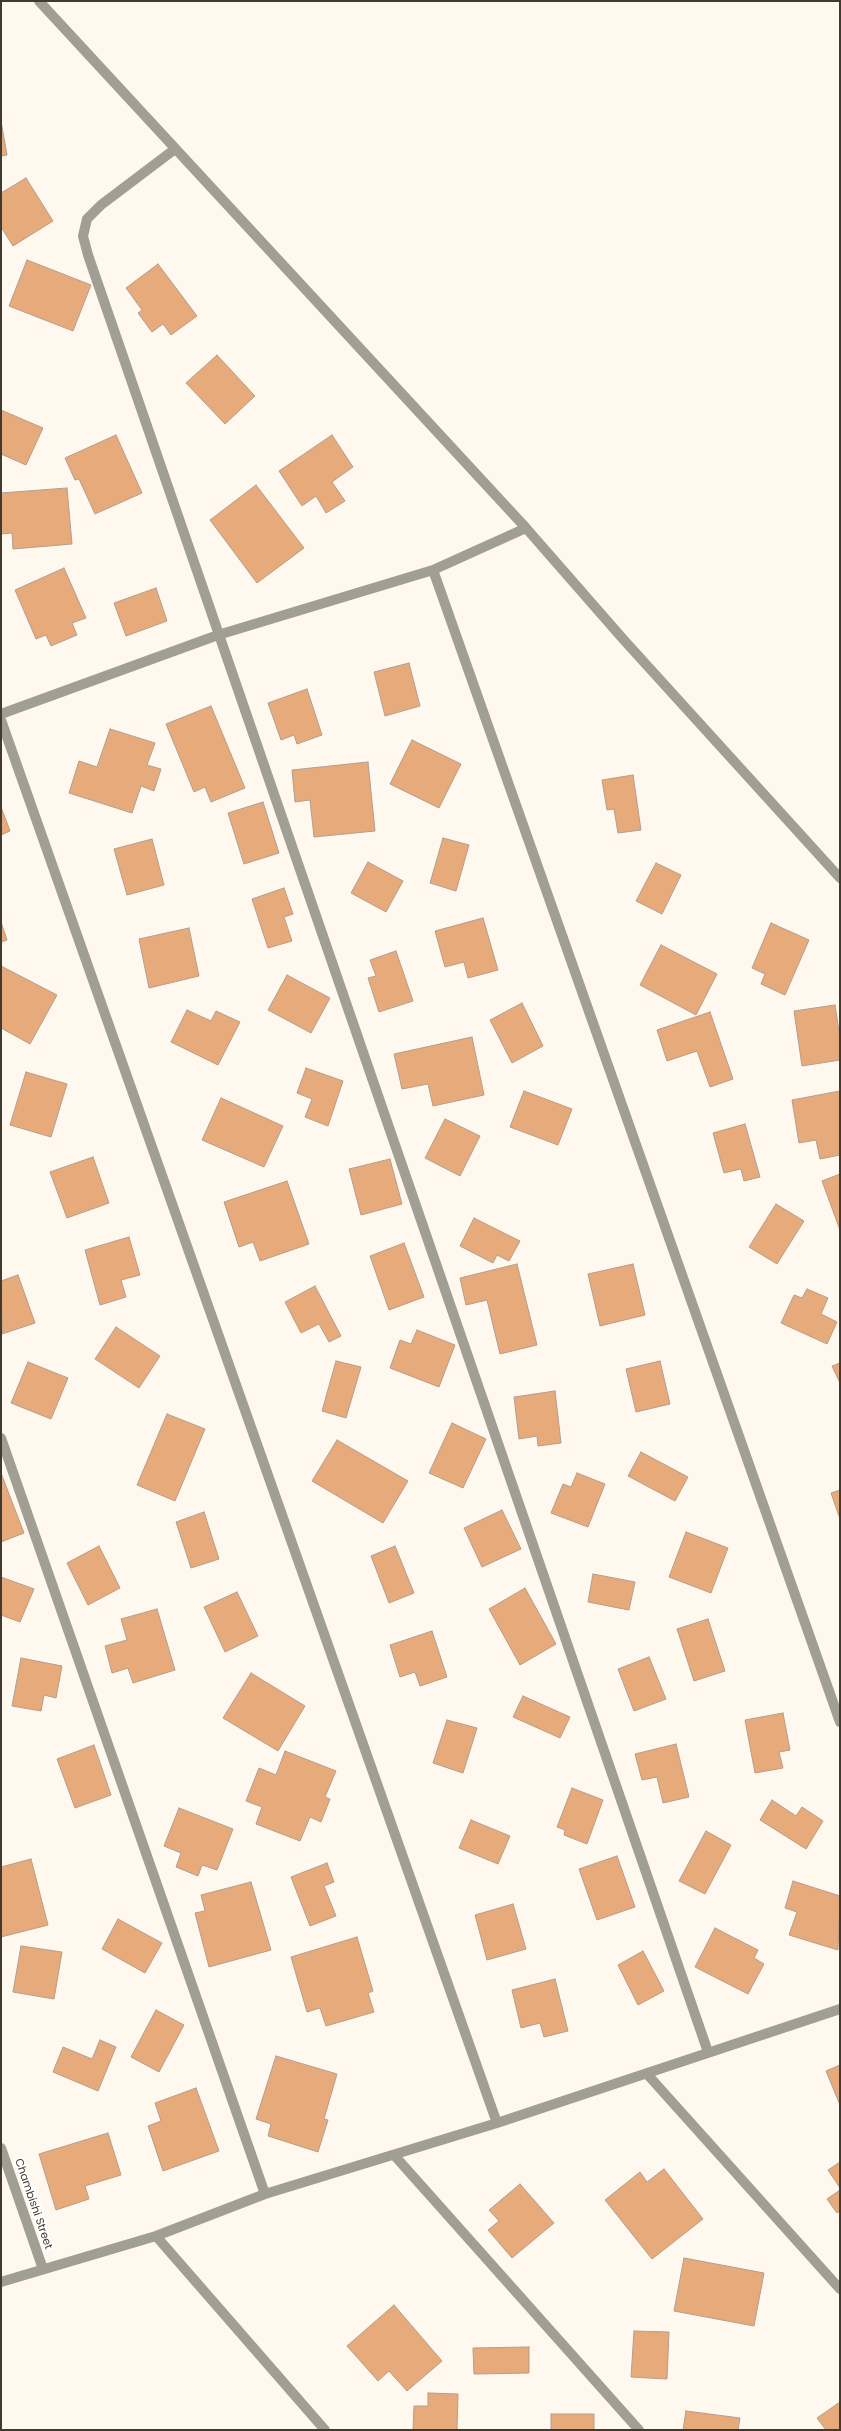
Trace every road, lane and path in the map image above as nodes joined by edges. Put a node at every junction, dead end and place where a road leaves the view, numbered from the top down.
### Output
1 (39, 1) edge
2 (175, 149) junction
3 (526, 528) junction
4 (433, 570) junction
5 (218, 635) junction
6 (1, 714) edge
7 (1, 720) edge
8 (840, 878) edge
9 (1, 1438) edge
10 (840, 1722) edge
11 (840, 2009) edge
12 (708, 2052) junction
13 (647, 2074) junction
14 (497, 2123) junction
15 (1, 2148) edge
16 (394, 2155) junction
17 (265, 2194) junction
18 (156, 2236) junction
19 (43, 2269) junction
20 (1, 2282) edge
21 (840, 2289) edge
22 (325, 2430) edge
23 (639, 2430) edge

1 - 2 street
2 - 3 street
2 - 5 street
3 - 4 street
3 - 8 street
4 - 5 street
4 - 10 street
5 - 6 street
5 - 12 street
7 - 14 street
9 - 17 street
11 - 12 street
12 - 13 street
13 - 14 street
13 - 21 street
14 - 16 street
15 - 19 street, Chambishi Street
16 - 17 street
16 - 23 street
17 - 18 street
18 - 19 street
18 - 22 street
19 - 20 street

